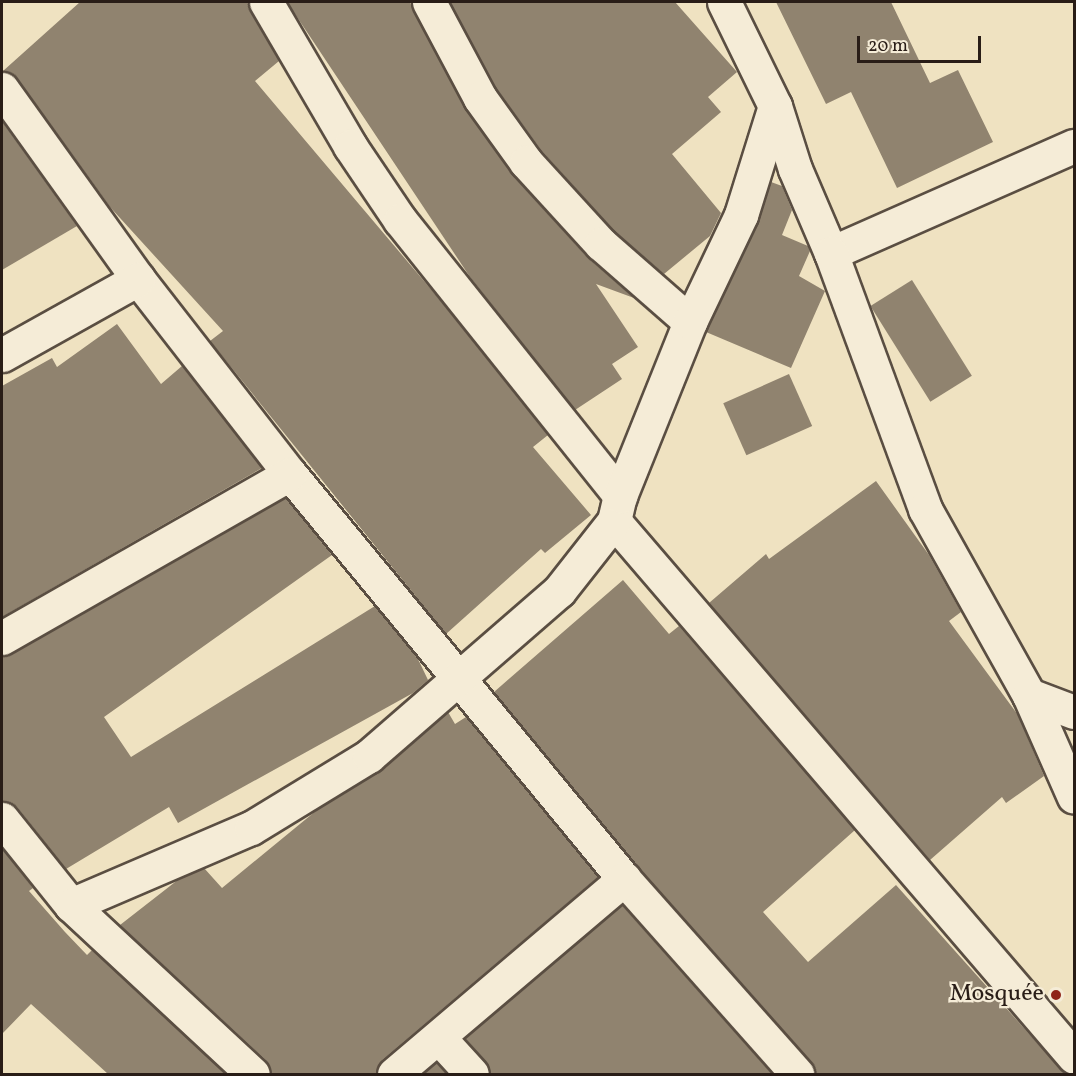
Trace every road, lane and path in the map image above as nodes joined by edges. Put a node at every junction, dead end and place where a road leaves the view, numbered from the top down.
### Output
1 (266, 2) edge
2 (429, 2) edge
3 (724, 2) edge
4 (2, 89) edge
5 (775, 106) junction
6 (1074, 146) edge
7 (831, 253) junction
8 (138, 279) junction
9 (690, 322) junction
10 (2, 355) edge
11 (290, 474) junction
12 (617, 508) junction
13 (2, 638) edge
14 (460, 681) junction
15 (1029, 695) junction
16 (1074, 712) edge
17 (1074, 797) edge
18 (2, 819) edge
19 (624, 879) junction
20 (71, 905) junction
21 (440, 1039) junction
22 (1074, 1057) edge
23 (253, 1074) edge
24 (394, 1074) edge
25 (472, 1074) edge
26 (797, 1074) edge

1 - 12 street
2 - 9 street
3 - 5 street
4 - 8 street
5 - 7 street
5 - 9 street
6 - 7 street
7 - 15 street
8 - 10 street
8 - 11 street
9 - 12 street
11 - 13 street
11 - 14 street
12 - 14 street
12 - 22 street
14 - 19 street
14 - 20 street
15 - 16 street
15 - 17 street
18 - 20 street
19 - 21 street
19 - 26 street
20 - 23 street
21 - 24 street
21 - 25 street

